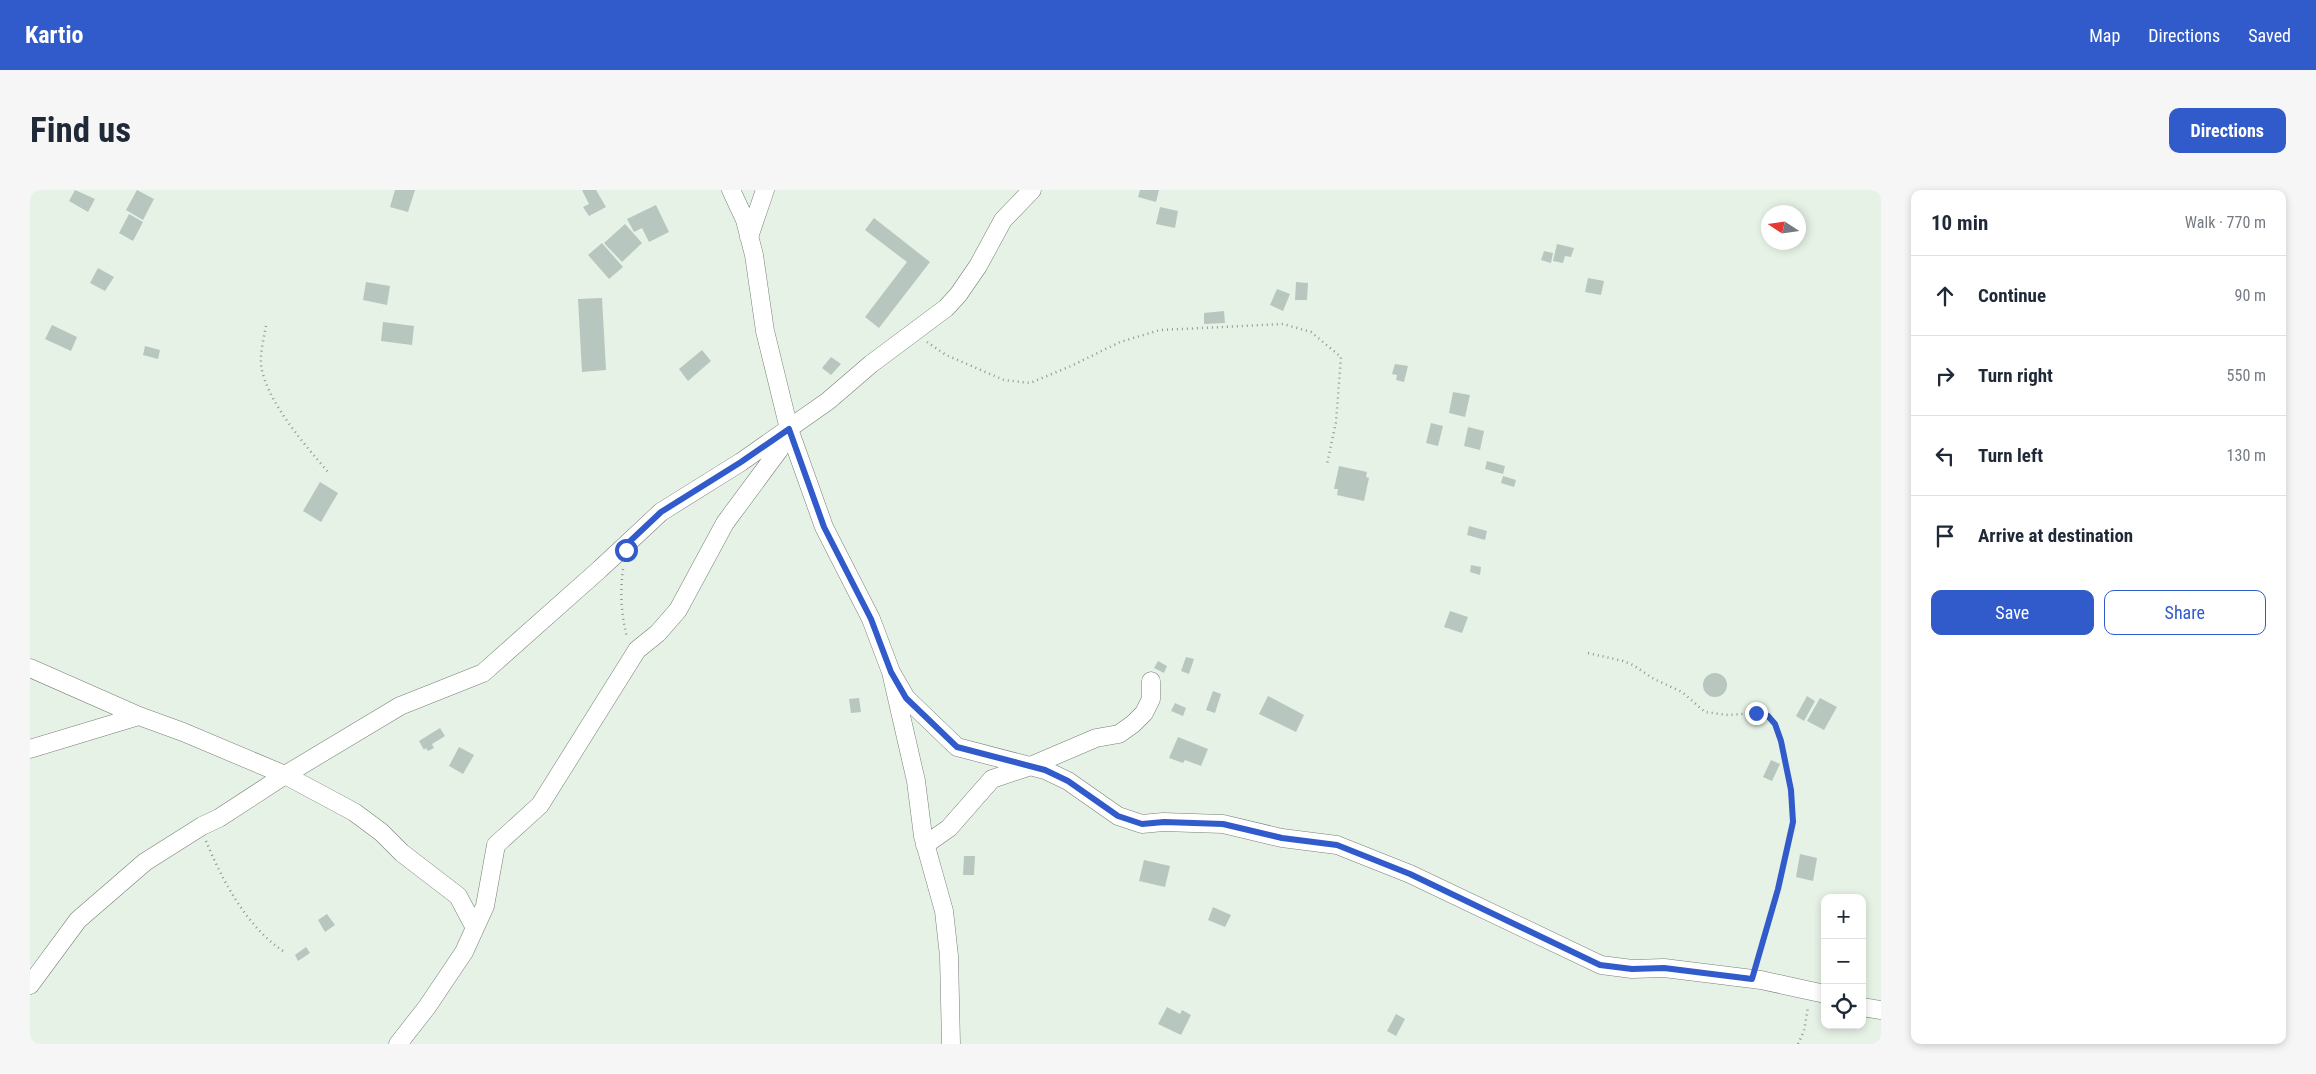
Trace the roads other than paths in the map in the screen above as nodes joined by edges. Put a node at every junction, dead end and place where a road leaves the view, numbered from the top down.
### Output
1 (731, 190) edge
2 (764, 190) edge
3 (1032, 190) edge
4 (749, 237) junction
5 (789, 429) junction
6 (30, 668) edge
7 (891, 672) junction
8 (1151, 681) dead end
9 (139, 716) junction
10 (30, 749) edge
11 (1028, 766) junction
12 (285, 775) junction
13 (925, 845) junction
14 (475, 928) junction
15 (30, 985) edge
16 (1818, 992) edge
17 (1866, 1008) edge
18 (1881, 1010) edge
19 (398, 1044) edge
20 (951, 1044) edge

1 - 4 street
2 - 4 street
3 - 5 street
4 - 5 street
5 - 7 street
5 - 12 street
5 - 14 street
6 - 9 street
7 - 11 street
7 - 13 street
8 - 11 street
9 - 10 street
9 - 12 street
11 - 13 street
11 - 16 street
12 - 14 street
12 - 15 street
13 - 20 street
14 - 19 street
17 - 18 street

